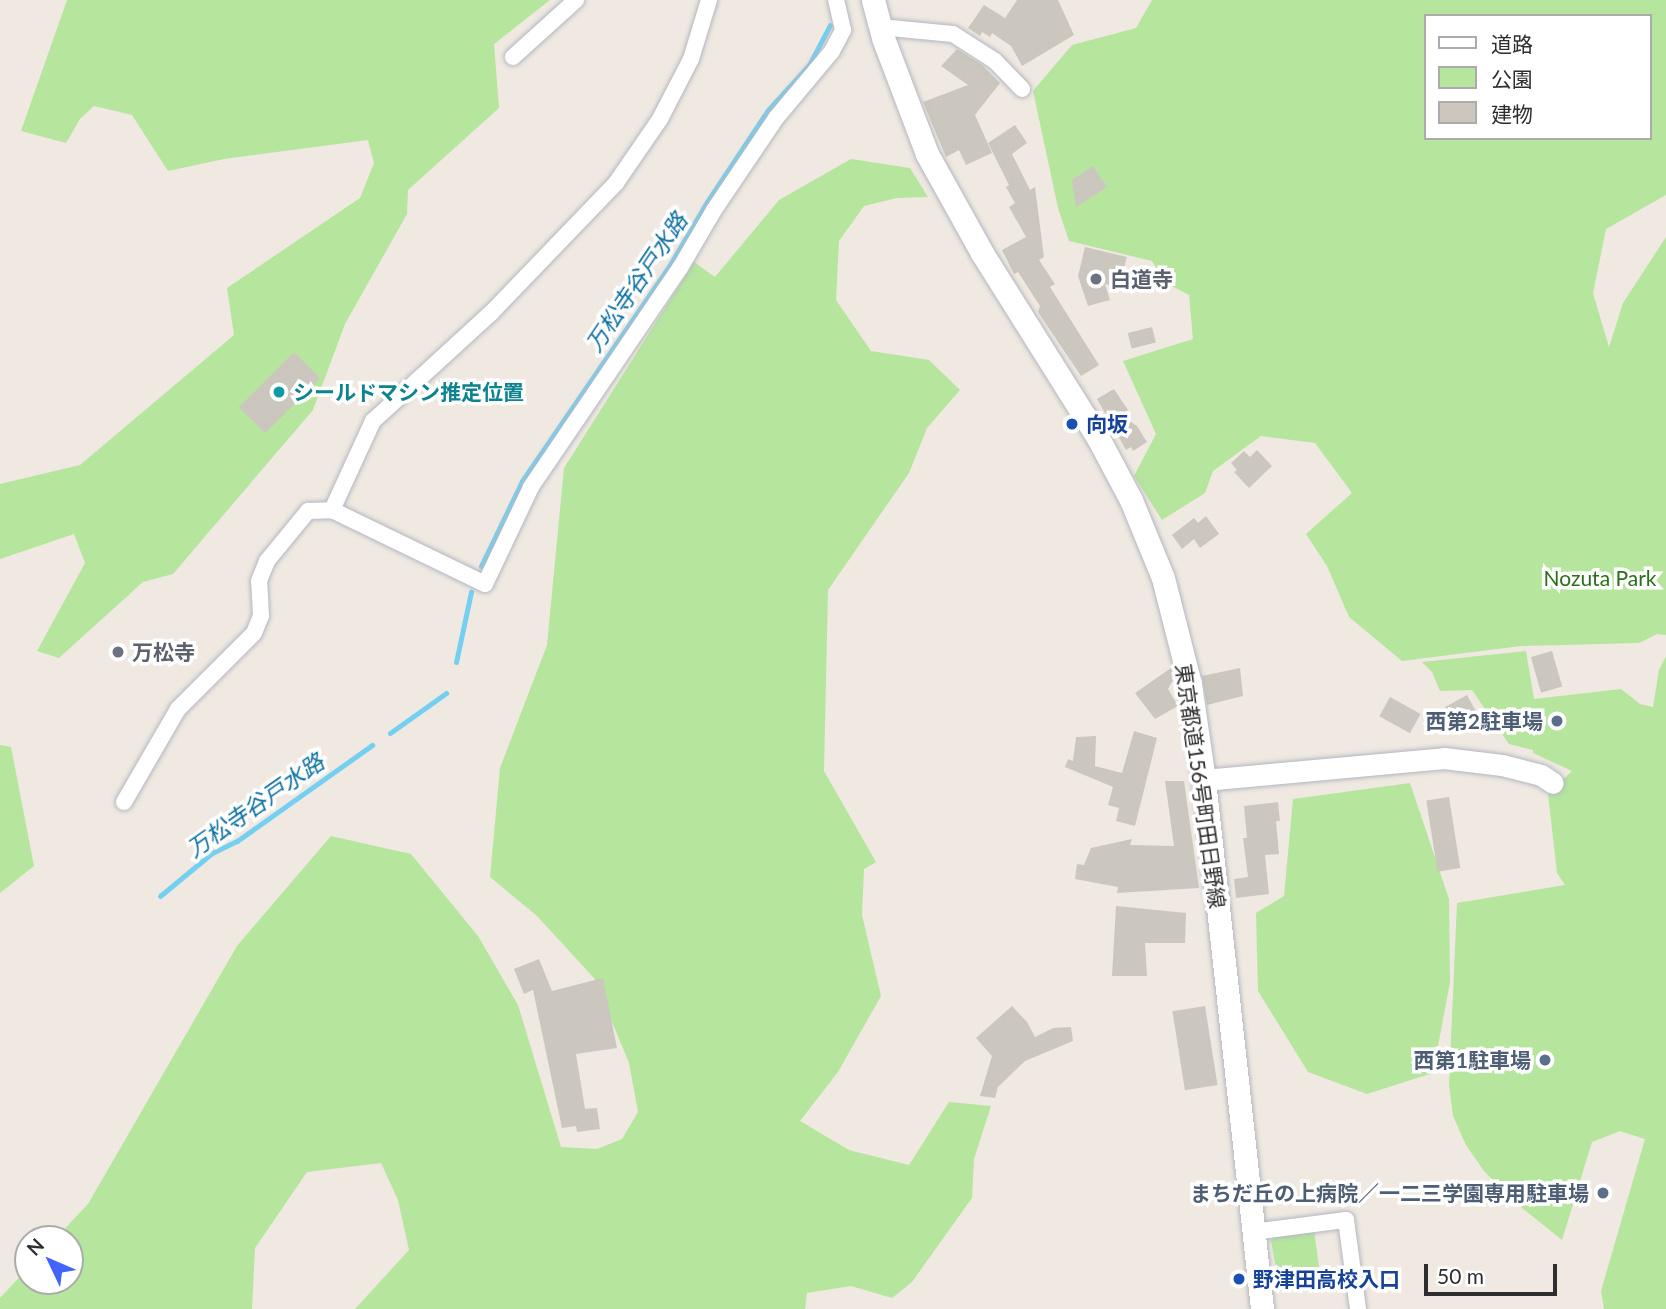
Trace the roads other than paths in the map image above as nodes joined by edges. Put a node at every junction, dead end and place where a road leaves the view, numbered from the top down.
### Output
1 (576, 0) edge
2 (709, 0) edge
3 (836, 0) edge
4 (873, 0) edge
5 (880, 26) junction
6 (513, 57) dead end
7 (1022, 89) dead end
8 (332, 510) junction
9 (1204, 780) junction
10 (1553, 783) dead end
11 (124, 802) dead end
12 (1253, 1232) junction
13 (1262, 1309) edge
14 (1358, 1309) edge

1 - 6 street
2 - 8 street
3 - 8 street
4 - 5 main road, 東京都道156号町田日野線
5 - 7 street
5 - 9 main road, 東京都道156号町田日野線
8 - 11 street
9 - 10 street
9 - 12 main road, 東京都道156号町田日野線
12 - 13 main road, 東京都道156号町田日野線
12 - 14 street

